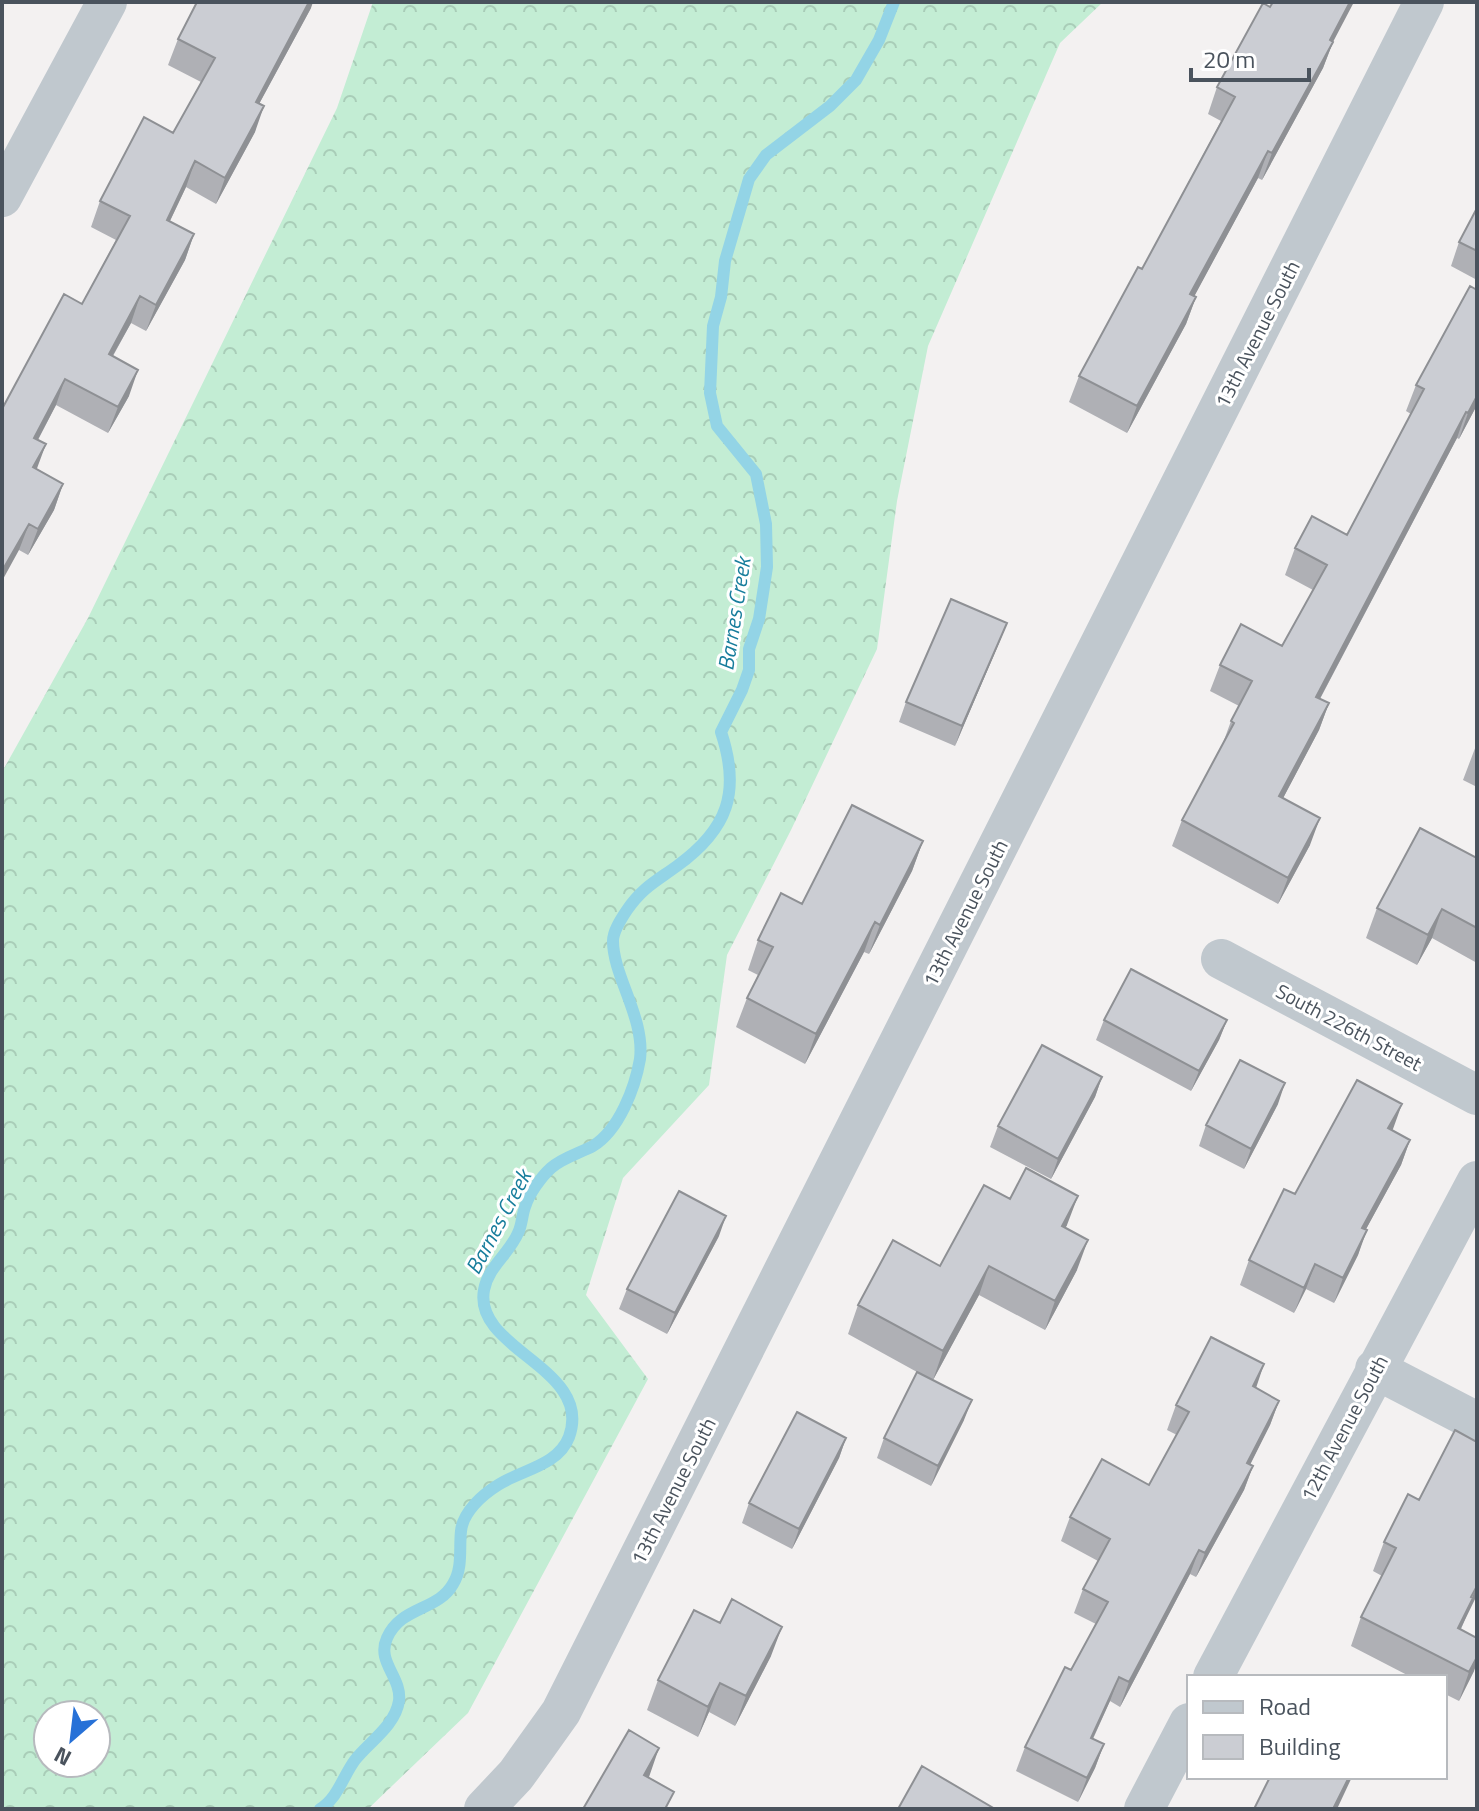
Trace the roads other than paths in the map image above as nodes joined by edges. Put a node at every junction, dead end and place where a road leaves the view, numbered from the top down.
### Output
1 (107, 2) edge
2 (1424, 2) edge
3 (2, 197) edge
4 (1221, 959) dead end
5 (1477, 1095) edge
6 (1477, 1181) edge
7 (1375, 1369) junction
8 (1477, 1422) edge
9 (1214, 1675) edge
10 (1187, 1727) edge
11 (484, 1809) edge
12 (1144, 1809) edge

1 - 3 street
2 - 11 street, 13th Avenue South
4 - 5 street, South 226th Street
6 - 7 street, 12th Avenue South
7 - 8 street
7 - 9 street, 12th Avenue South
10 - 12 street

